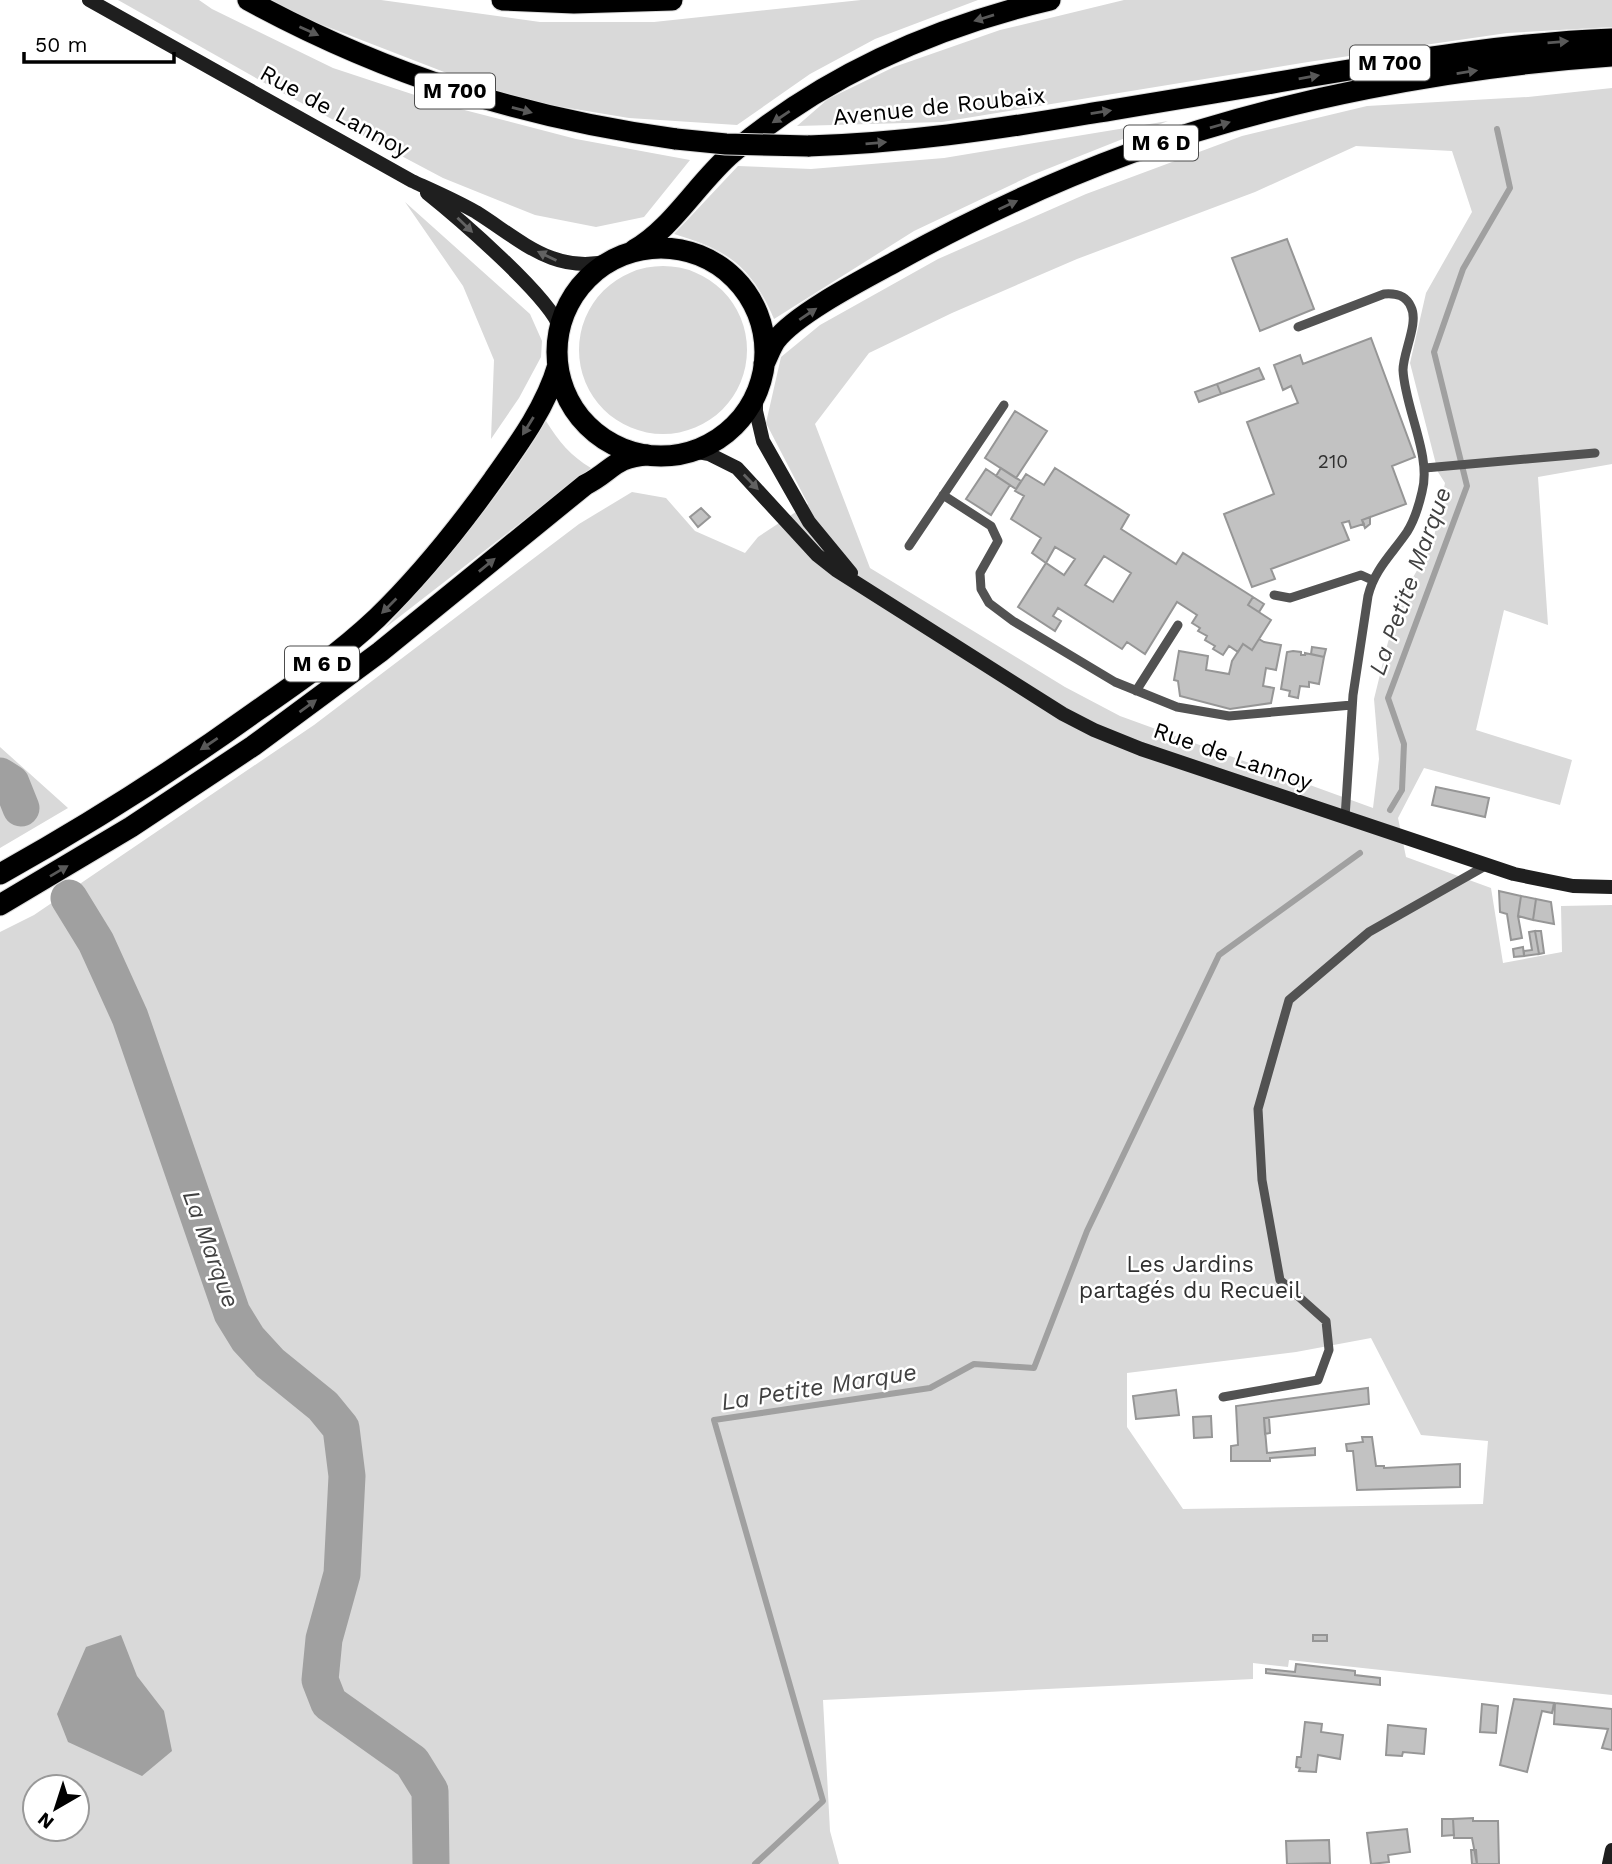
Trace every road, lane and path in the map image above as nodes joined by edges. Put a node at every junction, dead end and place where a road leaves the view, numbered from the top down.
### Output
1 (89, 0) edge
2 (248, 0) edge
3 (502, 0) edge
4 (672, 0) edge
5 (1050, 0) edge
6 (1612, 39) edge
7 (1612, 56) edge
8 (412, 181) junction
9 (620, 257) junction
10 (1298, 327) dead end
11 (560, 328) junction
12 (764, 364) junction
13 (558, 365) junction
14 (756, 393) junction
15 (1004, 405) dead end
16 (692, 451) junction
17 (1595, 453) dead end
18 (648, 455) junction
19 (1425, 468) junction
20 (943, 495) junction
21 (909, 546) dead end
22 (1372, 580) junction
23 (870, 591) junction
24 (1274, 595) dead end
25 (1178, 625) dead end
26 (1136, 691) junction
27 (1352, 705) junction
28 (1345, 818) junction
29 (1487, 865) junction
30 (0, 874) edge
31 (1612, 887) edge
32 (0, 905) edge
33 (1223, 1397) dead end
34 (1612, 1850) edge
35 (1609, 1864) edge

1 - 8 main road, Rue de Lannoy
2 -> 6 highway, Avenue de Roubaix / M 700, bridge
3 - 4 highway
5 -> 9 highway
12 -> 7 highway, M 6 D
9 -> 8 main road, Rue de Lannoy
8 -> 11 main road, Rue de Lannoy
9 - 11 highway
9 - 12 highway
10 - 19 lane
11 - 13 highway
12 - 14 highway
13 - 18 highway
13 -> 30 highway, M 6 D
14 - 16 highway
14 - 23 main road, Rue de Lannoy
15 - 20 lane
16 - 18 highway
16 -> 23 main road, Rue de Lannoy
17 - 19 lane
32 -> 18 highway, M 6 D
19 - 22 lane
20 - 21 lane
20 - 26 lane
22 - 24 lane
22 - 27 lane
23 - 28 main road, Rue de Lannoy
25 - 26 lane
26 - 27 lane
27 - 28 lane
28 - 29 main road, Rue de Lannoy
29 - 31 main road, Rue de Lannoy
29 - 33 lane
34 - 35 main road

